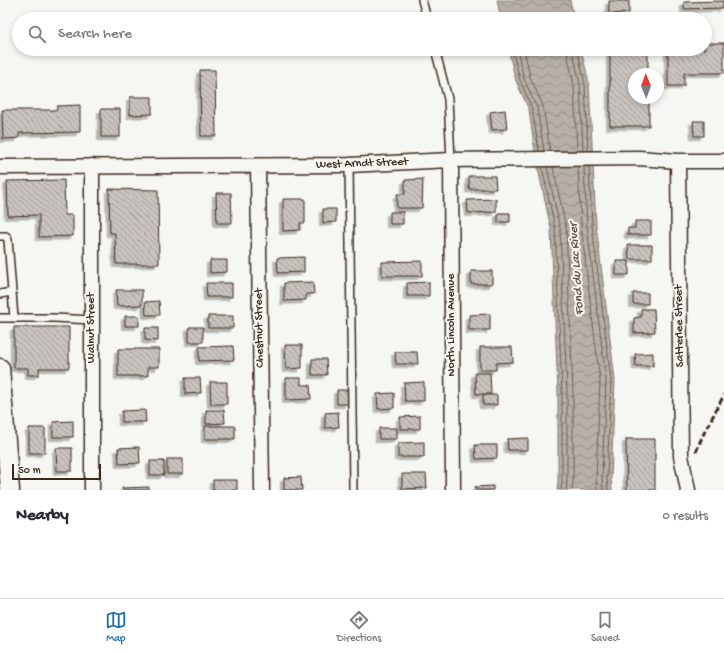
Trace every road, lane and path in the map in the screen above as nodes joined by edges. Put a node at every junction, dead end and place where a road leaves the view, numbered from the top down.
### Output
1 (422, 0) edge
2 (425, 12) edge
3 (437, 56) edge
4 (451, 160) junction
5 (678, 160) junction
6 (724, 161) edge
7 (92, 166) junction
8 (258, 166) junction
9 (349, 166) junction
10 (0, 167) edge
11 (0, 236) edge
12 (12, 292) junction
13 (0, 294) edge
14 (0, 318) edge
15 (14, 318) junction
16 (92, 320) junction
17 (0, 368) edge
18 (10, 490) edge
19 (92, 490) edge
20 (262, 490) edge
21 (353, 490) edge
22 (453, 490) edge
23 (688, 490) edge

1 - 2 lane
3 - 4 lane
4 - 5 street, West Arndt Street
4 - 9 street, West Arndt Street
4 - 22 street, North Lincoln Avenue
5 - 6 street, West Arndt Street
5 - 23 street, Satterlee Street
7 - 8 street, West Arndt Street
7 - 10 street, West Arndt Street
7 - 16 street, Walnut Street
8 - 9 street, West Arndt Street
8 - 20 street, Chestnut Street
9 - 21 lane
11 - 12 lane
12 - 13 lane
12 - 15 lane
14 - 15 lane
15 - 16 lane
16 - 19 street, Walnut Street
17 - 18 street

